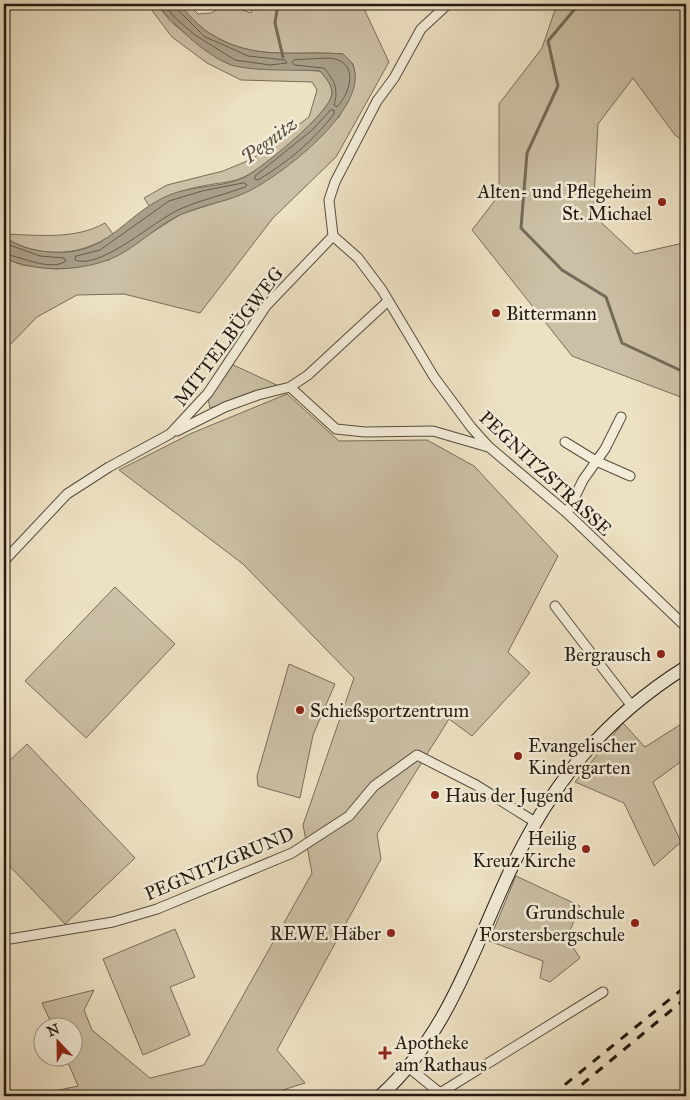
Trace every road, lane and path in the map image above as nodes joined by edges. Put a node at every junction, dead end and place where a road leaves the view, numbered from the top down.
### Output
1 (448, 4) edge
2 (333, 236) junction
3 (388, 300) junction
4 (290, 387) junction
5 (621, 416) dead end
6 (170, 434) junction
7 (565, 442) dead end
8 (489, 447) junction
9 (596, 461) junction
10 (630, 476) dead end
11 (567, 513) junction
12 (4, 561) edge
13 (555, 606) dead end
14 (686, 627) edge
15 (686, 667) edge
16 (631, 705) junction
17 (535, 822) junction
18 (4, 940) edge
19 (603, 992) dead end
20 (408, 1067) junction
21 (380, 1096) edge

1 - 2 street
2 - 3 street, PEGNITZSTRASSE
2 - 6 street, MITTELBÜGWEG
3 - 4 street
3 - 8 street, PEGNITZSTRASSE
4 - 6 street
4 - 8 street
5 - 9 street
6 - 12 street, MITTELBÜGWEG
7 - 9 street
8 - 11 street, PEGNITZSTRASSE
9 - 10 street
9 - 11 street
11 - 14 street, PEGNITZSTRASSE
13 - 16 street
15 - 16 main road
16 - 17 main road
17 - 18 street, PEGNITZGRUND
17 - 20 main road
19 - 20 street
20 - 21 main road

